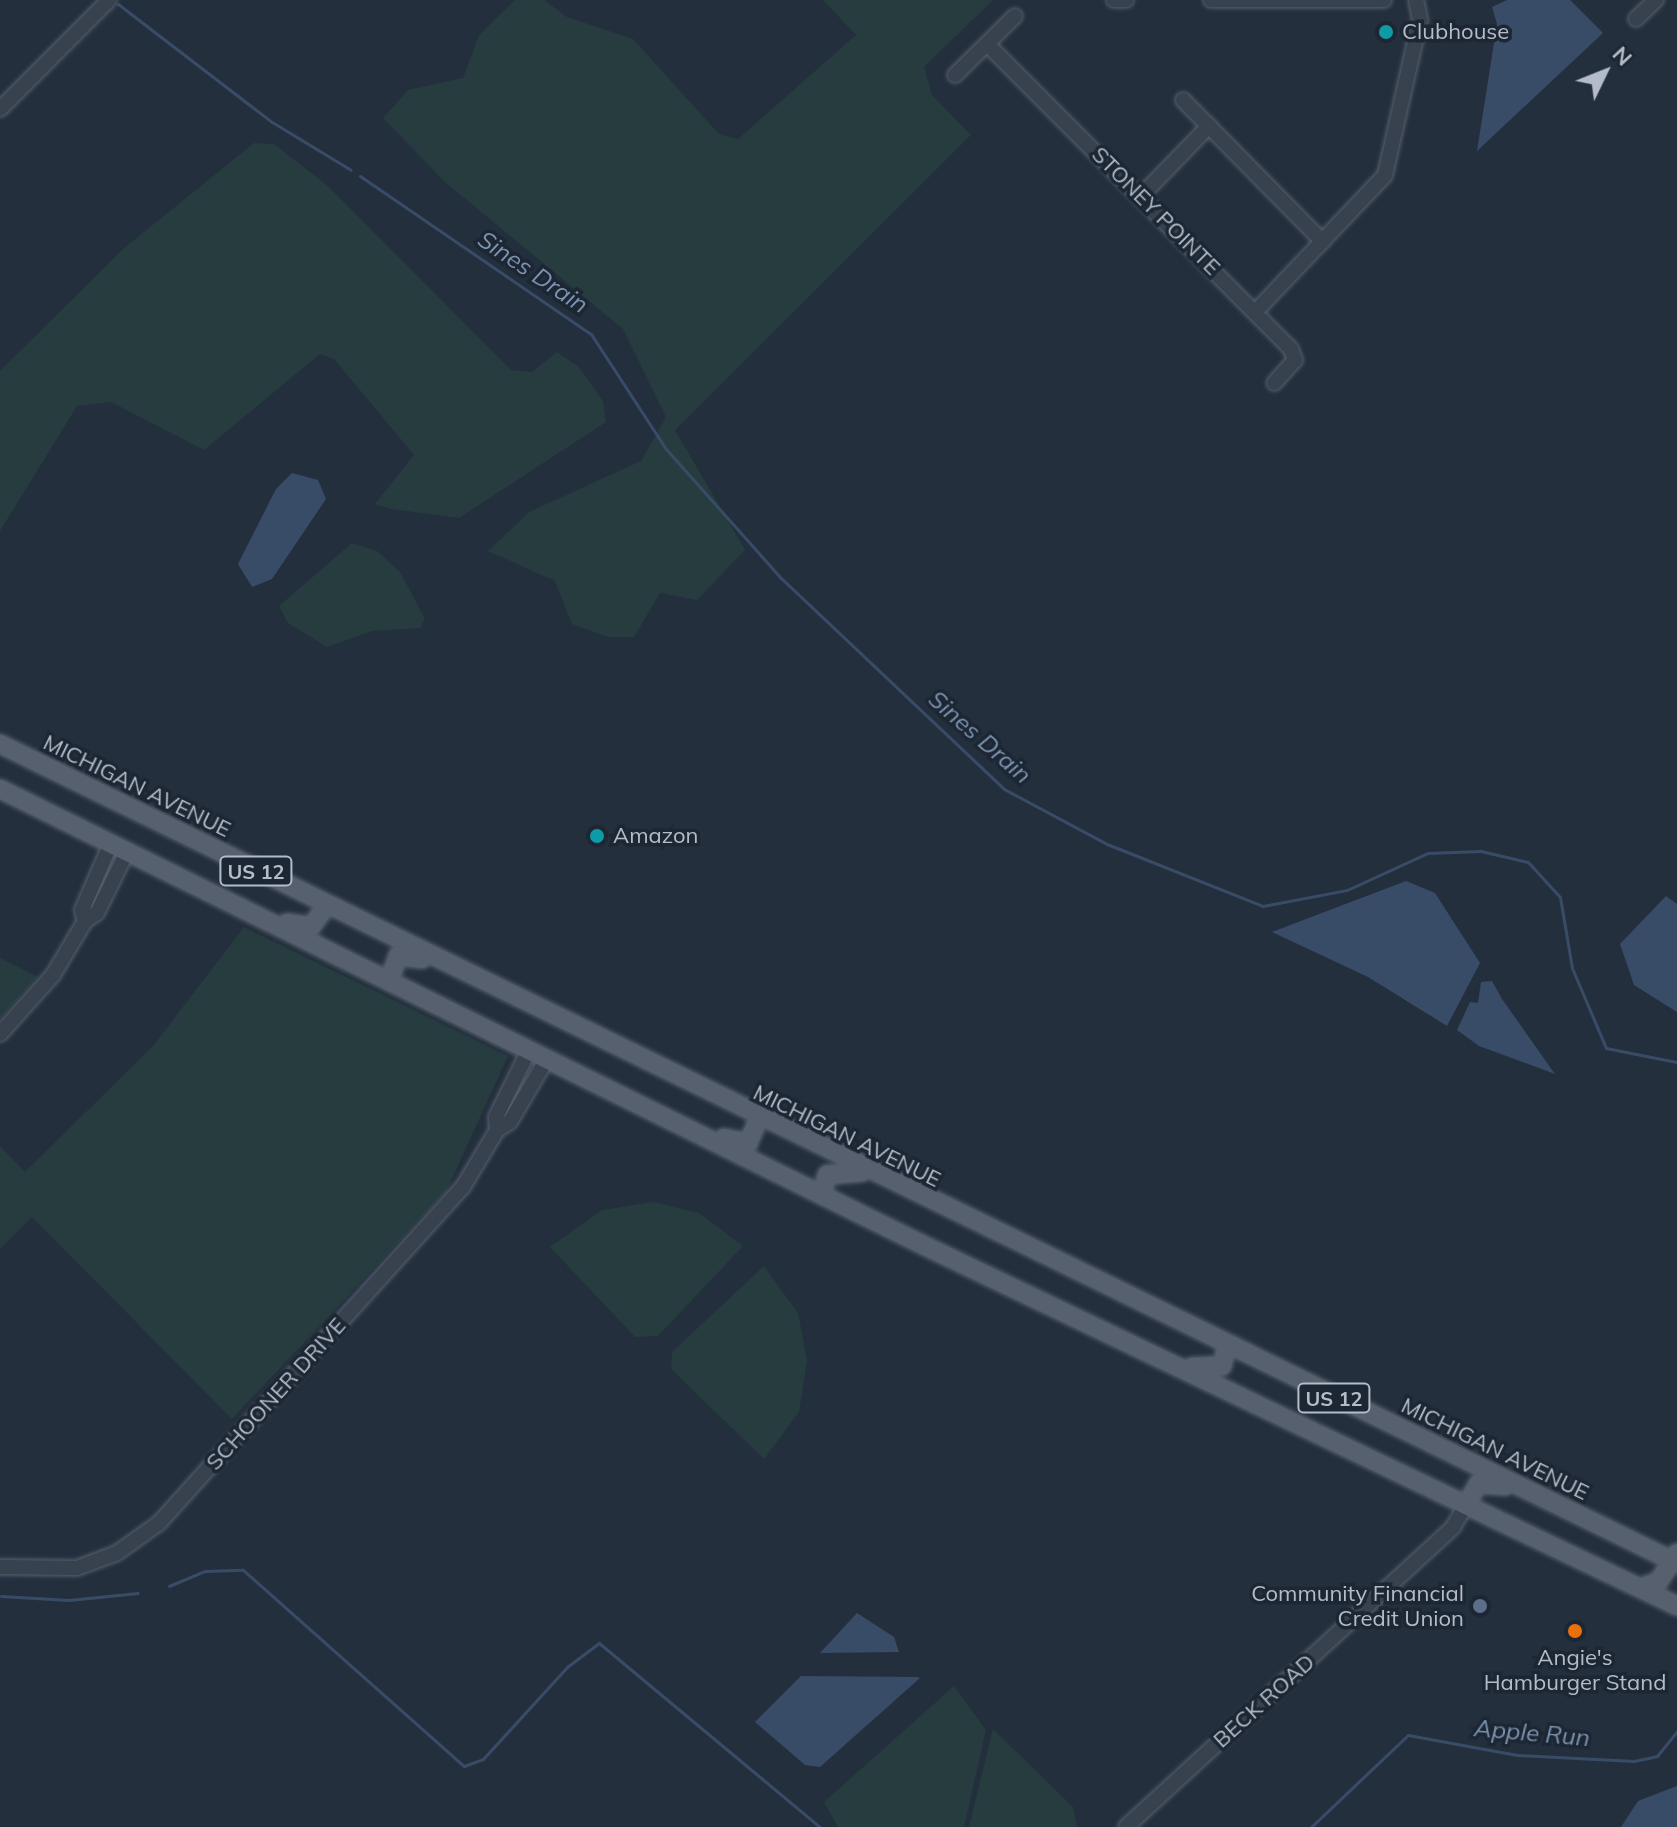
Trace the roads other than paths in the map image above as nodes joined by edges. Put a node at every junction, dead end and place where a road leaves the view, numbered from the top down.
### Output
1 (109, 0) edge
2 (1114, 0) edge
3 (1126, 0) edge
4 (1211, 0) edge
5 (1384, 0) edge
6 (1416, 0) edge
7 (1656, 0) edge
8 (1015, 16) dead end
9 (1636, 19) dead end
10 (988, 45) junction
11 (955, 75) dead end
12 (1183, 100) dead end
13 (0, 109) edge
14 (1209, 126) junction
15 (1141, 196) junction
16 (1323, 242) junction
17 (1257, 310) junction
18 (1274, 383) dead end
19 (0, 744) edge
20 (0, 789) edge
21 (119, 847) junction
22 (326, 906) junction
23 (257, 916) junction
24 (437, 961) junction
25 (389, 981) junction
26 (0, 1034) edge
27 (529, 1050) junction
28 (547, 1059) junction
29 (759, 1118) junction
30 (673, 1120) junction
31 (497, 1130) junction
32 (869, 1173) junction
33 (822, 1195) junction
34 (1227, 1346) junction
35 (1163, 1360) junction
36 (1527, 1490) junction
37 (1466, 1505) junction
38 (1675, 1559) edge
39 (0, 1567) edge
40 (1641, 1588) junction
41 (1677, 1606) edge
42 (1126, 1827) edge

1 - 13 street
2 - 3 street
4 - 5 street
6 - 16 street
7 - 9 street
8 - 10 street
10 - 11 street
10 - 15 street, STONEY POINTE
12 - 14 street
14 - 15 street
14 - 16 street
15 - 17 street, STONEY POINTE
16 - 17 street
17 - 18 street, STONEY POINTE
19 - 22 main road, MICHIGAN AVENUE / US 12
20 - 21 main road, US 12
21 - 23 main road, US 12
21 - 26 street
22 - 23 main road
22 - 24 main road, MICHIGAN AVENUE / US 12
23 - 25 main road, US 12
24 - 25 main road
24 - 29 main road, MICHIGAN AVENUE / US 12
25 - 27 main road, US 12
27 - 28 main road, US 12
27 - 31 street, SCHOONER DRIVE
28 - 30 main road, US 12
28 - 31 street, SCHOONER DRIVE
29 - 30 main road
29 - 32 main road, MICHIGAN AVENUE / US 12
30 - 33 main road, US 12
31 - 39 street, SCHOONER DRIVE
32 - 33 main road
32 - 34 main road, MICHIGAN AVENUE / US 12
33 - 35 main road, US 12
34 - 35 main road
34 - 36 main road, MICHIGAN AVENUE / US 12
35 - 37 main road, US 12
36 - 37 main road
36 - 38 main road, MICHIGAN AVENUE / US 12
37 - 40 main road, US 12
37 - 42 street, BECK ROAD
38 - 40 main road
40 - 41 main road, US 12

